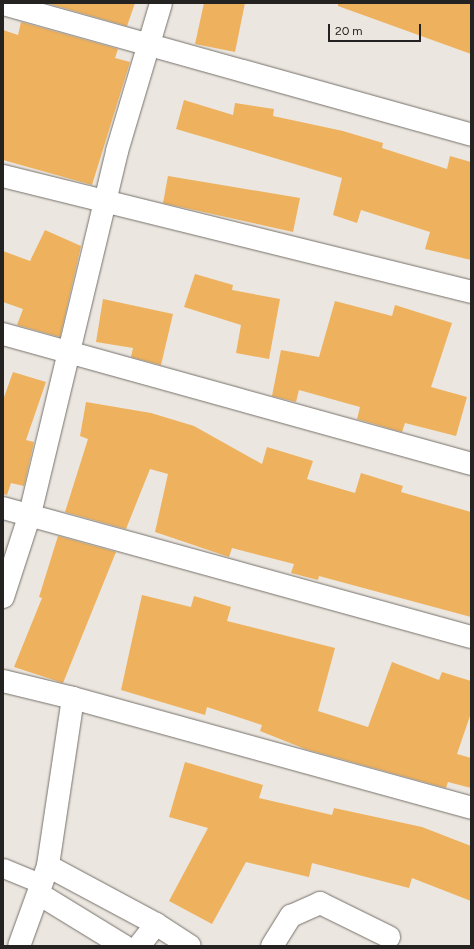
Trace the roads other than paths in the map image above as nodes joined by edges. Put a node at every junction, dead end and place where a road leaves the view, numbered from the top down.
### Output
1 (161, 3) edge
2 (3, 4) edge
3 (148, 44) junction
4 (471, 135) edge
5 (3, 176) edge
6 (105, 203) junction
7 (471, 292) edge
8 (3, 334) edge
9 (68, 354) junction
10 (471, 464) edge
11 (3, 508) edge
12 (30, 514) junction
13 (3, 597) edge
14 (471, 637) edge
15 (3, 681) edge
16 (73, 698) junction
17 (471, 808) edge
18 (3, 868) edge
19 (43, 881) junction
20 (156, 924) junction
21 (389, 937) dead end
22 (19, 946) edge
23 (124, 946) edge
24 (139, 946) edge
25 (190, 946) edge
26 (272, 946) edge

1 - 3 street
2 - 3 street
3 - 4 street
3 - 6 street
5 - 6 street
6 - 7 street
6 - 9 street
8 - 9 street
9 - 10 street
9 - 12 street
11 - 12 street
12 - 13 street
12 - 14 street
15 - 16 street
16 - 17 street
16 - 19 street
18 - 19 lane
19 - 20 street
19 - 22 street
19 - 23 street
20 - 24 street
20 - 25 street
21 - 26 street

